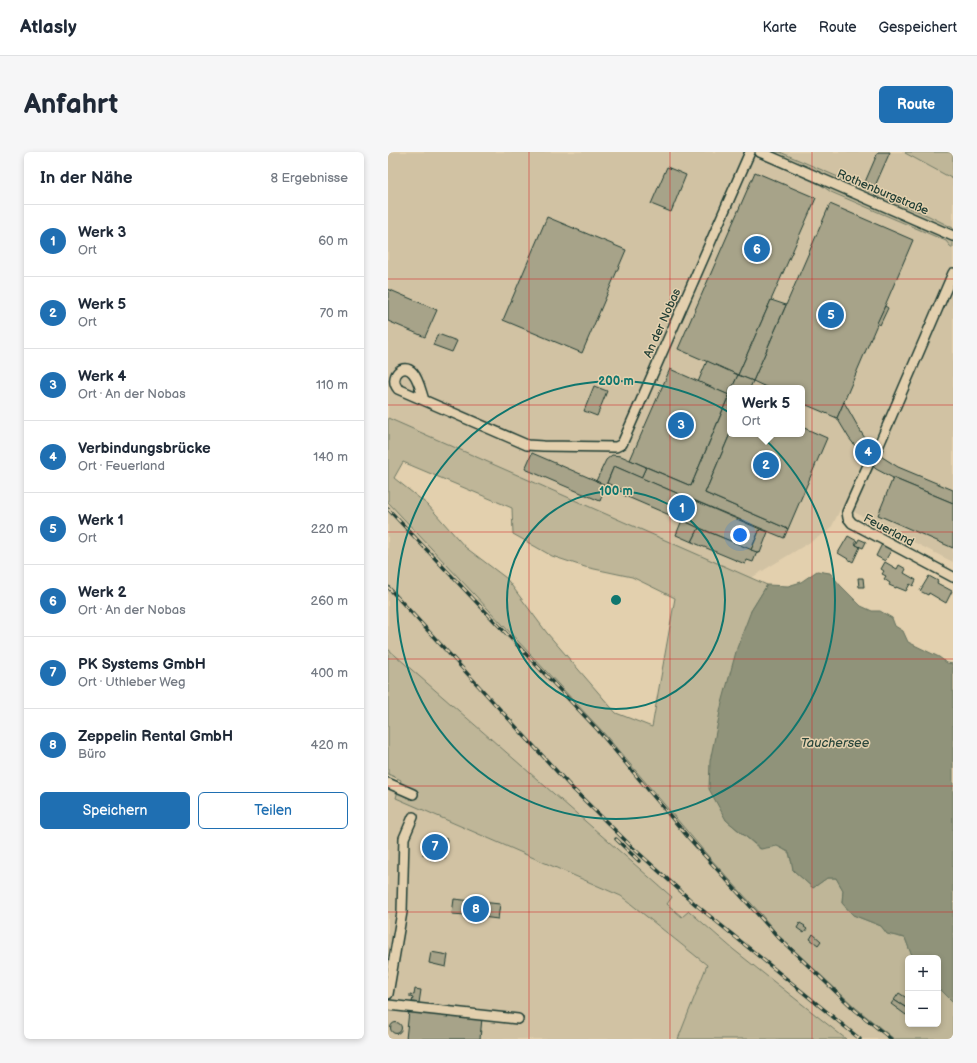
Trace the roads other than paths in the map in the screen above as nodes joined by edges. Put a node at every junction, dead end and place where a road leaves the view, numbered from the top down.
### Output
1 (750, 152) edge
2 (760, 152) edge
3 (953, 236) edge
4 (953, 273) edge
5 (424, 400) dead end
6 (878, 448) dead end
7 (869, 463) dead end
8 (953, 577) edge
9 (388, 783) edge
10 (413, 794) dead end
11 (413, 817) dead end
12 (388, 994) edge
13 (388, 1005) edge
14 (518, 1019) dead end

1 - 5 street, An der Nobas
2 - 3 street, Rothenburgstraße
4 - 6 street
7 - 8 street, Feuerland
9 - 10 street
11 - 12 street
13 - 14 street

